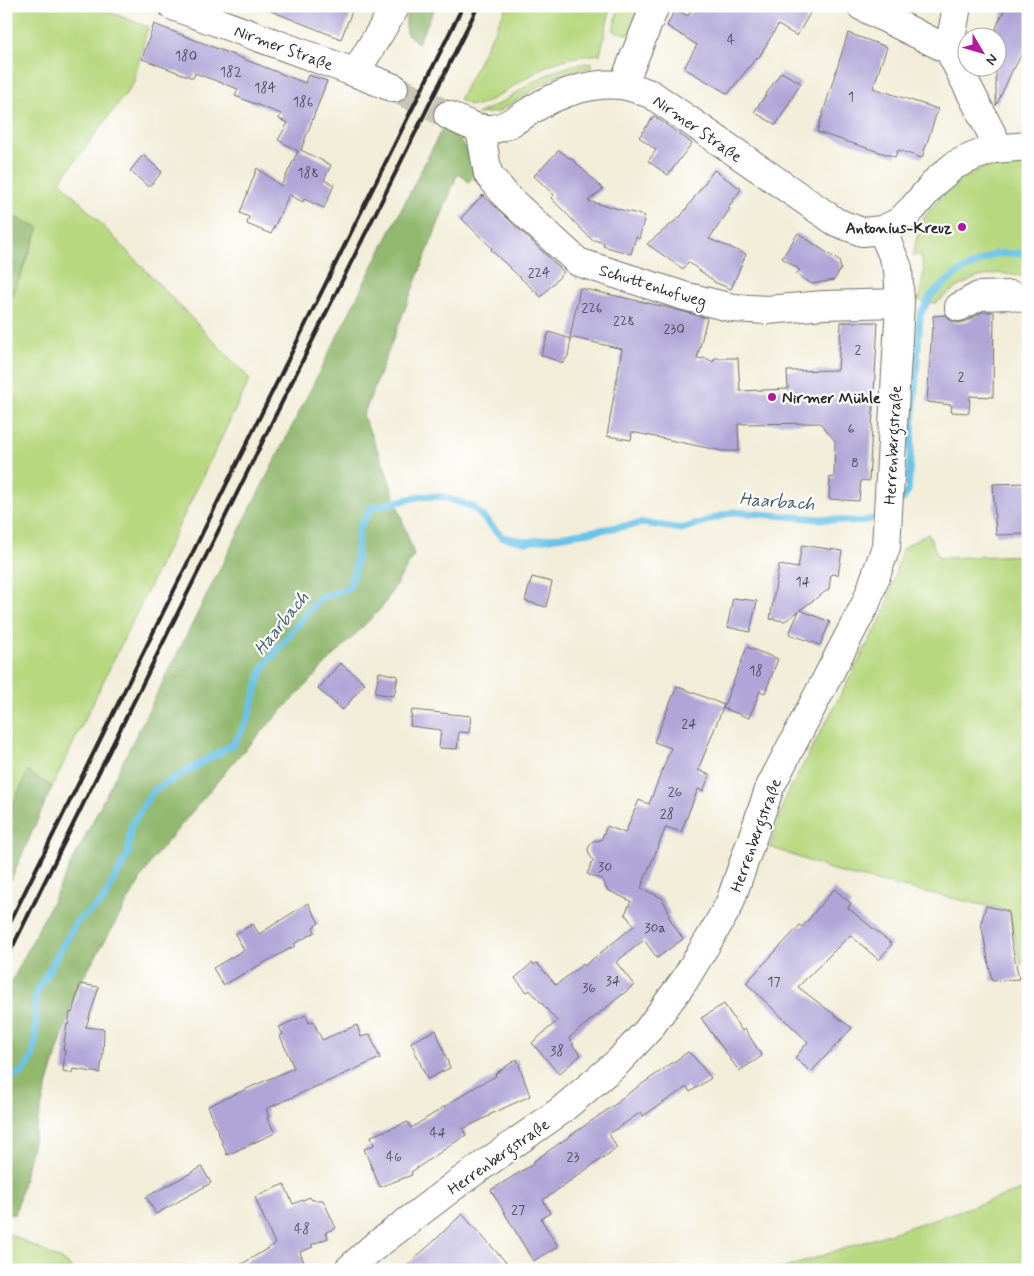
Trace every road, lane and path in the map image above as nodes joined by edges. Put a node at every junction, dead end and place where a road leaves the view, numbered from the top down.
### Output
1 (173, 6) edge
2 (396, 6) edge
3 (655, 6) edge
4 (861, 6) edge
5 (957, 6) edge
6 (949, 50) junction
7 (355, 73) junction
8 (623, 85) junction
9 (394, 88) tunnel mouth
10 (448, 115) tunnel mouth
11 (480, 128) junction
12 (1028, 146) edge
13 (1000, 148) junction
14 (882, 230) junction
15 (1028, 299) edge
16 (900, 303) junction
17 (959, 307) dead end
18 (348, 1270) edge

1 - 7 street, Nirmer Straße
2 - 7 street
3 - 8 street
4 - 6 street
5 - 6 street
6 - 13 street
7 - 9 street, Nirmer Straße
8 - 11 street, Nirmer Straße
8 - 14 street, Nirmer Straße
10 - 11 street, Nirmer Straße
11 - 16 street, Schuttenhofweg
12 - 13 street
13 - 14 street
14 - 16 street, Herrenbergstraße
15 - 17 street
16 - 18 street, Herrenbergstraße

